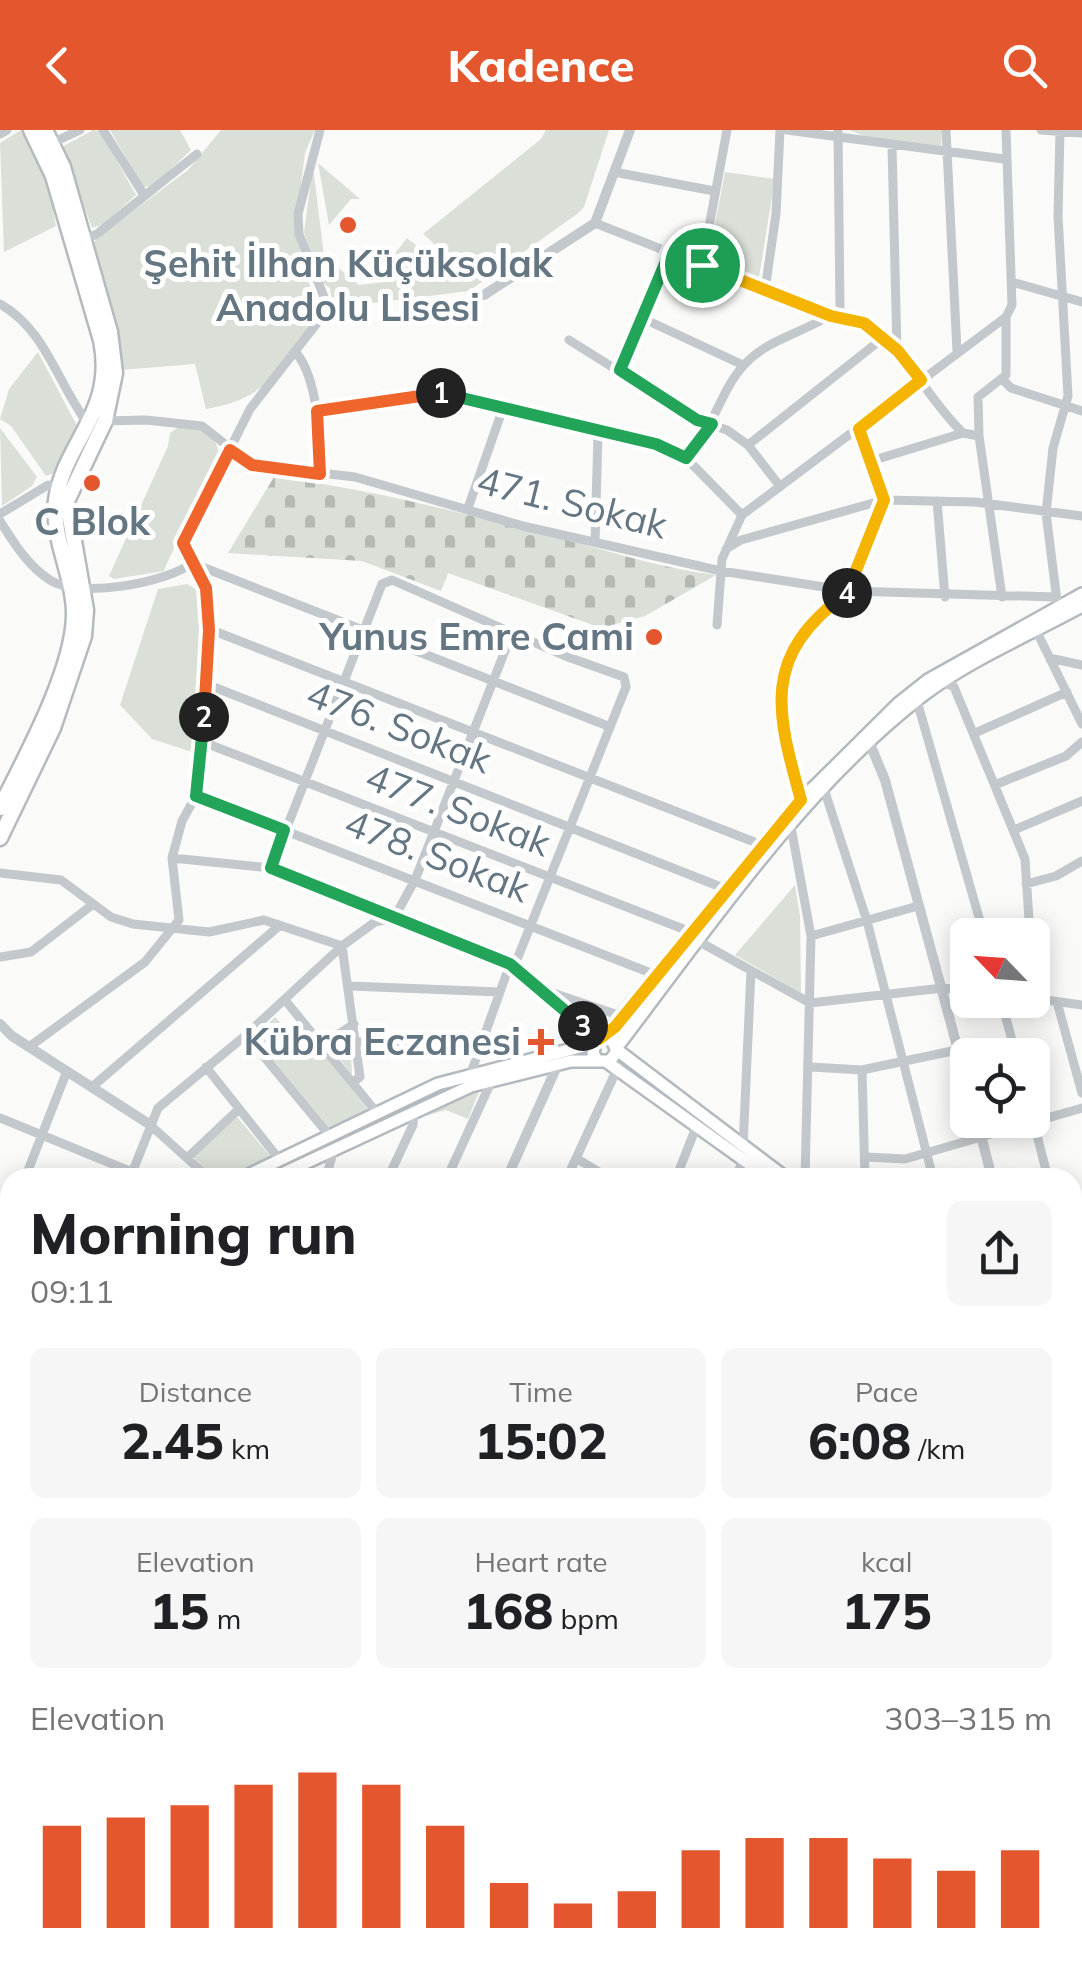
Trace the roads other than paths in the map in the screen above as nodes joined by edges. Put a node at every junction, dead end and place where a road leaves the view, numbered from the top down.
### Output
1 (7, 130) edge
2 (32, 130) edge
3 (80, 130) edge
4 (103, 130) edge
5 (320, 130) edge
6 (630, 130) edge
7 (726, 130) edge
8 (784, 130) edge
9 (946, 130) edge
10 (1006, 130) edge
11 (1041, 130) edge
12 (1060, 131) edge
13 (1082, 133) edge
14 (0, 134) edge
15 (838, 134) edge
16 (49, 137) edge
17 (892, 146) junction
18 (197, 154) dead end
19 (945, 154) junction
20 (1004, 160) junction
21 (614, 172) junction
22 (714, 191) junction
23 (144, 195) junction
24 (595, 223) junction
25 (83, 240) junction
26 (670, 252) junction
27 (702, 265) junction
28 (1012, 282) junction
29 (765, 290) junction
30 (484, 295) dead end
31 (1063, 299) junction
32 (1082, 302) edge
33 (0, 304) edge
34 (831, 316) junction
35 (1006, 317) junction
36 (642, 318) junction
37 (882, 338) junction
38 (569, 340) dead end
39 (898, 351) junction
40 (957, 351) junction
41 (297, 354) junction
42 (743, 366) junction
43 (620, 370) junction
44 (921, 380) junction
45 (1004, 381) junction
46 (1064, 407) junction
47 (502, 410) junction
48 (317, 411) junction
49 (1082, 411) edge
50 (106, 421) junction
51 (88, 424) junction
52 (712, 424) junction
53 (859, 429) junction
54 (598, 433) junction
55 (963, 434) junction
56 (979, 436) junction
57 (748, 445) junction
58 (230, 450) junction
59 (686, 458) junction
60 (871, 461) junction
61 (320, 474) junction
62 (779, 485) junction
63 (58, 489) junction
64 (884, 500) junction
65 (937, 501) junction
66 (988, 507) junction
67 (468, 508) junction
68 (1046, 513) junction
69 (742, 515) junction
70 (1082, 516) edge
71 (0, 517) edge
72 (595, 542) junction
73 (726, 549) junction
74 (192, 563) junction
75 (721, 571) junction
76 (74, 587) junction
77 (850, 591) junction
78 (1082, 594) edge
79 (945, 597) junction
80 (1002, 597) junction
81 (1057, 608) junction
82 (1081, 608) edge
83 (717, 625) dead end
84 (1034, 626) junction
85 (209, 630) junction
86 (364, 633) junction
87 (512, 633) junction
88 (1054, 659) junction
89 (1082, 665) edge
90 (494, 681) junction
91 (346, 682) junction
92 (943, 682) junction
93 (206, 684) junction
94 (1067, 692) junction
95 (917, 700) junction
96 (1082, 724) edge
97 (608, 726) junction
98 (328, 731) junction
99 (474, 731) junction
100 (975, 732) junction
101 (203, 742) junction
102 (1082, 742) edge
103 (870, 744) junction
104 (589, 775) junction
105 (455, 781) junction
106 (307, 783) junction
107 (997, 784) junction
108 (824, 789) junction
109 (196, 796) junction
110 (801, 800) junction
111 (1082, 800) edge
112 (0, 808) edge
113 (569, 826) junction
114 (791, 827) junction
115 (284, 830) junction
116 (1014, 830) junction
117 (432, 832) junction
118 (0, 838) edge
119 (762, 845) junction
120 (172, 858) junction
121 (1082, 861) edge
122 (271, 868) junction
123 (0, 873) edge
124 (548, 878) junction
125 (415, 880) junction
126 (1026, 884) junction
127 (726, 889) junction
128 (92, 905) junction
129 (918, 906) junction
130 (394, 918) junction
131 (979, 918) edge
132 (1029, 918) edge
133 (867, 920) junction
134 (530, 924) junction
135 (280, 926) junction
136 (176, 930) junction
137 (811, 936) junction
138 (694, 937) junction
139 (342, 946) junction
140 (0, 957) edge
141 (512, 966) junction
142 (751, 971) junction
143 (656, 976) junction
144 (350, 986) junction
145 (537, 988) junction
146 (943, 988) junction
147 (950, 989) edge
148 (500, 992) junction
149 (887, 995) junction
150 (285, 1000) junction
151 (1050, 1001) edge
152 (1057, 1002) junction
153 (810, 1004) junction
154 (1082, 1005) edge
155 (624, 1016) junction
156 (0, 1024) edge
157 (354, 1024) junction
158 (246, 1035) junction
159 (12, 1036) junction
160 (954, 1038) edge
161 (599, 1040) junction
162 (482, 1041) junction
163 (0, 1042) edge
164 (356, 1042) junction
165 (322, 1045) junction
166 (28, 1047) junction
167 (617, 1048) junction
168 (950, 1052) edge
169 (902, 1062) junction
170 (608, 1063) junction
171 (558, 1064) junction
172 (206, 1067) junction
173 (811, 1067) junction
174 (862, 1070) junction
175 (67, 1071) junction
176 (471, 1074) junction
177 (492, 1079) junction
178 (353, 1082) junction
179 (92, 1088) junction
180 (1082, 1093) edge
181 (1082, 1108) edge
182 (239, 1109) junction
183 (414, 1109) junction
184 (376, 1113) junction
185 (1050, 1116) edge
186 (0, 1118) edge
187 (150, 1124) junction
188 (697, 1125) junction
189 (41, 1136) junction
190 (975, 1138) edge
191 (982, 1138) edge
192 (1038, 1138) edge
193 (332, 1142) junction
194 (927, 1151) junction
195 (744, 1153) junction
196 (866, 1157) junction
197 (187, 1158) junction
198 (576, 1158) junction
199 (279, 1160) junction
200 (29, 1168) edge
201 (115, 1168) edge
202 (134, 1168) edge
203 (198, 1168) edge
204 (263, 1168) edge
205 (289, 1168) edge
206 (328, 1168) edge
207 (393, 1168) edge
208 (452, 1168) edge
209 (511, 1168) edge
210 (571, 1168) edge
211 (592, 1168) edge
212 (680, 1168) edge
213 (739, 1168) edge
214 (760, 1168) edge
215 (805, 1168) edge
216 (865, 1168) edge
217 (931, 1168) edge
218 (990, 1168) edge
219 (1045, 1168) edge

1 - 14 street
2 - 51 main road
3 - 16 street
4 - 23 street
5 - 41 street
6 - 21 street
7 - 22 street
8 - 15 street
8 - 29 street
9 - 19 street
10 - 20 street
11 - 12 street
12 - 13 street
12 - 31 street
15 - 17 street
15 - 34 street
16 - 25 main road
17 - 19 street
17 - 39 street
18 - 23 street
19 - 20 street
19 - 40 street
20 - 28 street
21 - 22 street
21 - 24 street
22 - 27 street
23 - 25 street
24 - 26 street
24 - 30 street
25 - 50 main road
26 - 27 street
26 - 36 street
27 - 29 street
28 - 31 street
28 - 35 street
29 - 34 street
31 - 32 street
31 - 46 street
33 - 51 street
34 - 37 street
34 - 42 street
35 - 40 street
35 - 45 street
36 - 42 street
36 - 43 street
37 - 39 street
37 - 57 street
38 - 43 street
39 - 44 street
40 - 44 street
41 - 48 street
41 - 58 street
42 - 52 street
43 - 52 street
44 - 53 street
44 - 55 street
45 - 46 street
45 - 56 street
46 - 49 street
46 - 68 street
47 - 48 street
47 - 54 street
47 - 67 street
48 - 61 street
50 - 51 street, 471. Sokak
50 - 58 street, 471. Sokak
50 - 76 main road
51 - 63 main road
52 - 57 street
52 - 59 street
53 - 60 street
53 - 62 street
54 - 59 street
54 - 72 street
55 - 56 street
55 - 60 street
56 - 66 street
57 - 62 street
58 - 61 street, 471. Sokak
58 - 74 street
59 - 69 street
60 - 64 street
61 - 67 street, 471. Sokak
62 - 69 street
63 - 71 street
63 - 76 main road
64 - 65 street
64 - 73 street
64 - 77 street
65 - 66 street
65 - 79 street
66 - 68 street
66 - 80 street
67 - 72 street, 471. Sokak
68 - 70 street
68 - 81 street
69 - 73 street
71 - 76 street
72 - 75 street, 471. Sokak
73 - 75 street
74 - 76 street
74 - 85 street
74 - 86 street
75 - 77 street, 471. Sokak
75 - 83 street
76 - 112 main road
76 - 118 main road
77 - 79 street, 471. Sokak
77 - 110 street
78 - 81 main road
79 - 80 street, 471. Sokak
80 - 81 street, 471. Sokak
81 - 82 main road
81 - 84 main road
84 - 88 street
84 - 92 main road
84 - 110 main road
85 - 91 street
85 - 93 street
86 - 87 street
86 - 90 street
86 - 91 street
87 - 90 street
87 - 97 street
88 - 89 street
88 - 94 street
90 - 97 street
90 - 99 street
91 - 98 street
91 - 99 street
92 - 95 main road
92 - 100 street
93 - 98 street, 476. Sokak
93 - 101 street
94 - 96 street
94 - 100 street
95 - 103 main road
95 - 131 street
97 - 104 street
98 - 105 street, 476. Sokak
98 - 106 street
99 - 104 street
99 - 105 street
100 - 107 street
101 - 106 street, 477. Sokak
101 - 109 street
102 - 107 street
103 - 108 main road
103 - 129 street
104 - 113 street
104 - 119 street
105 - 113 street, 476. Sokak
105 - 117 street
106 - 115 street
106 - 117 street, 477. Sokak
107 - 116 street
108 - 114 main road
108 - 133 street
109 - 115 street, 478. Sokak
109 - 120 street
110 - 119 main road
111 - 116 street
113 - 124 street
113 - 127 street, 476. Sokak
114 - 137 street
114 - 138 main road
115 - 122 street
115 - 125 street, 478. Sokak
116 - 126 street
117 - 124 street, 477. Sokak
117 - 125 street
119 - 127 main road
120 - 122 street
120 - 136 street
121 - 126 street
122 - 130 street
123 - 128 street
124 - 134 street
124 - 138 street, 477. Sokak
125 - 130 street
125 - 134 street, 478. Sokak
126 - 132 street
127 - 138 main road
128 - 136 street
128 - 140 street
129 - 133 street
129 - 146 street
130 - 139 street
130 - 141 street
133 - 137 street
133 - 149 street
134 - 141 street
134 - 143 street, 478. Sokak
135 - 136 street
135 - 139 street
135 - 179 street
136 - 166 street
137 - 153 street
138 - 142 street, 477. Sokak
138 - 143 main road
138 - 167 main road
139 - 144 street
139 - 150 street
141 - 145 street
141 - 148 street
142 - 153 street, 477. Sokak
142 - 195 street
143 - 155 main road
144 - 148 street
144 - 157 street
145 - 155 street
145 - 161 street
146 - 147 street
146 - 149 street
146 - 160 street
148 - 162 street
149 - 153 street
149 - 169 street
150 - 158 street
150 - 165 street
151 - 152 street
152 - 154 street
152 - 180 street
153 - 173 street
155 - 161 main road
156 - 159 street
157 - 164 street
157 - 165 street
158 - 172 street
158 - 193 street
159 - 163 street
159 - 166 street
161 - 167 main road
161 - 170 main road
161 - 176 main road
162 - 164 street
162 - 176 street
164 - 178 street
165 - 178 street
166 - 175 street
167 - 170 main road
167 - 195 main road
168 - 169 street
169 - 174 street
169 - 194 street
170 - 171 main road
170 - 188 main road
170 - 198 street
171 - 177 main road
171 - 209 street
172 - 182 street
172 - 187 street
173 - 174 street
173 - 215 street
174 - 196 street
175 - 179 street
175 - 189 street
176 - 184 main road
177 - 183 main road
177 - 208 street
178 - 184 street
179 - 187 street
181 - 185 street
182 - 197 street
182 - 199 street
183 - 193 main road
183 - 207 street
184 - 193 main road
186 - 189 street
187 - 197 street
187 - 202 street
188 - 195 main road
188 - 212 street
189 - 200 street
189 - 201 street
190 - 194 street
191 - 218 street
192 - 219 street
193 - 199 main road
193 - 205 main road
193 - 206 street
194 - 196 street
194 - 217 street
195 - 213 street
195 - 214 main road
196 - 216 street
197 - 203 street
198 - 210 street
198 - 211 street
199 - 204 main road

